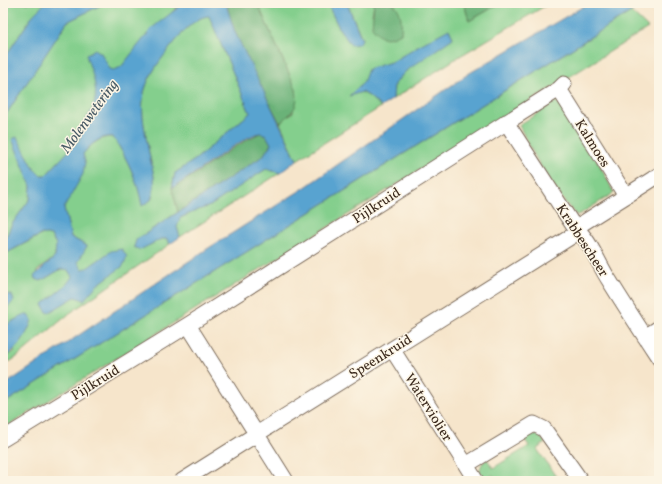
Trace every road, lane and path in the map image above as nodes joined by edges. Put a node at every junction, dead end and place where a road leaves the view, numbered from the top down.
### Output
1 (562, 87) joint
2 (506, 122) junction
3 (659, 175) edge
4 (626, 196) junction
5 (577, 230) junction
6 (188, 326) junction
7 (659, 328) edge
8 (645, 337) junction
9 (392, 349) junction
10 (659, 358) edge
11 (256, 434) junction
12 (3, 439) edge
13 (466, 465) junction
14 (182, 481) edge
15 (286, 481) edge
16 (476, 481) edge
17 (581, 481) edge

1 - 2 street, Pijlkruid
1 - 4 street, Kalmoes
2 - 5 street, Krabbescheer
2 - 6 street, Pijlkruid
3 - 4 street
4 - 5 street
5 - 8 street, Krabbescheer
5 - 9 street, Speenkruid
6 - 11 street
6 - 12 street, Pijlkruid
7 - 8 street
8 - 10 street, Krabbescheer
9 - 11 street, Speenkruid
9 - 13 street, Waterviolier
11 - 14 street, Speenkruid
11 - 15 street
13 - 16 street, Waterviolier
13 - 17 street

